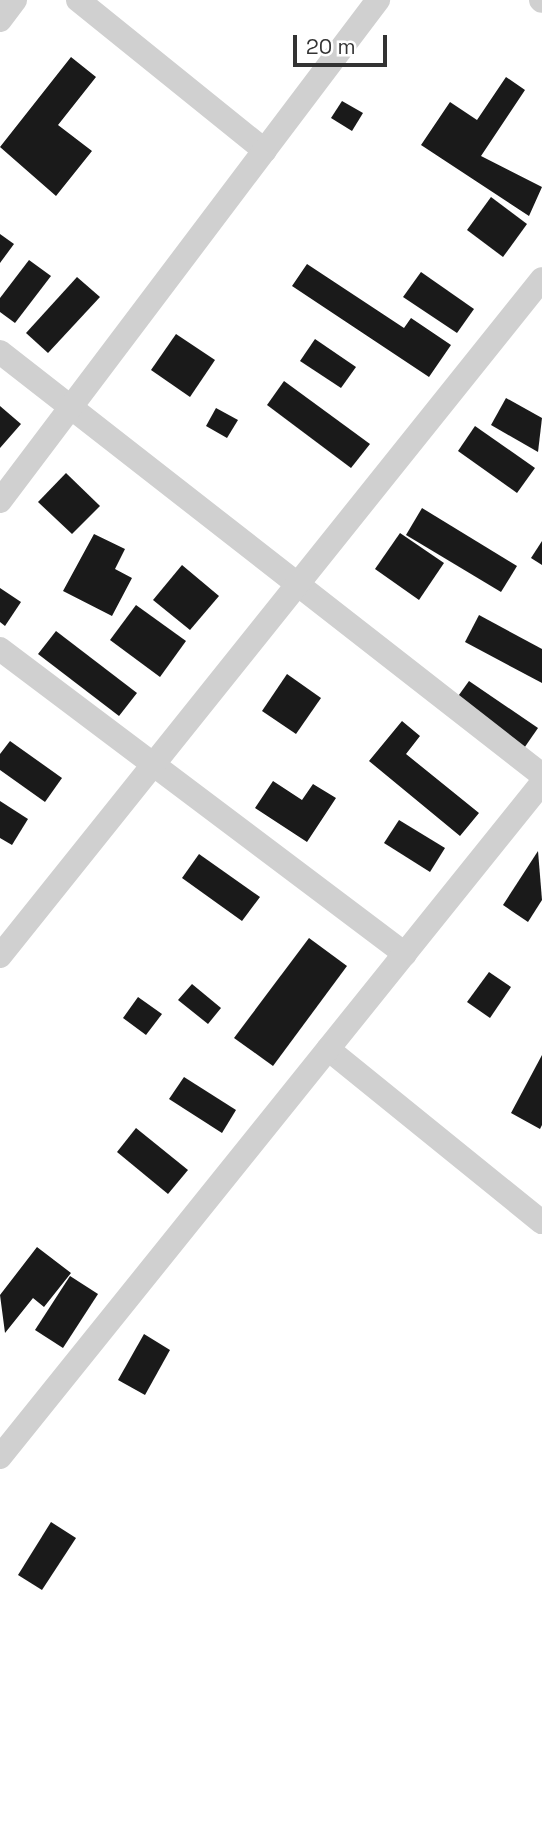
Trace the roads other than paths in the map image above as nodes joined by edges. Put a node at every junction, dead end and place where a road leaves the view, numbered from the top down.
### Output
1 (15, 0) edge
2 (78, 0) edge
3 (378, 0) edge
4 (0, 20) edge
5 (265, 151) junction
6 (542, 279) edge
7 (0, 352) edge
8 (72, 406) junction
9 (0, 501) edge
10 (298, 583) junction
11 (0, 649) edge
12 (153, 764) junction
13 (542, 775) edge
14 (542, 783) edge
15 (405, 954) junction
16 (0, 956) edge
17 (328, 1049) junction
18 (542, 1222) edge
19 (0, 1457) edge

1 - 4 street
2 - 5 street
3 - 5 street
5 - 8 street
6 - 10 street
7 - 8 street
8 - 9 street
8 - 10 street
10 - 12 street
10 - 13 street
11 - 12 street
12 - 15 street
12 - 16 street
14 - 15 street
15 - 17 street
17 - 18 street
17 - 19 street

